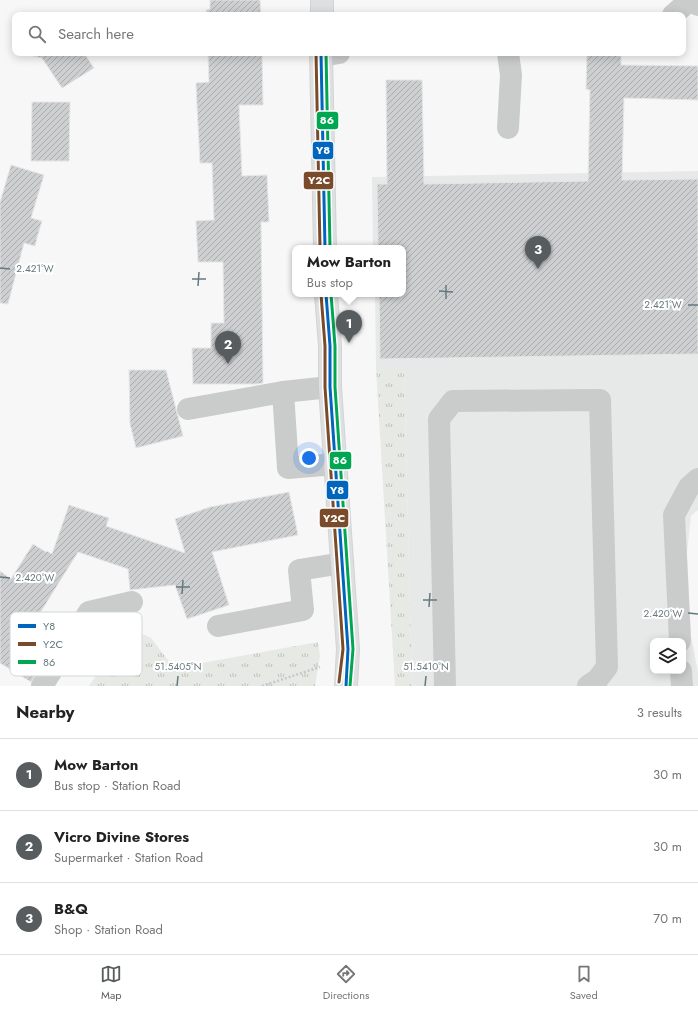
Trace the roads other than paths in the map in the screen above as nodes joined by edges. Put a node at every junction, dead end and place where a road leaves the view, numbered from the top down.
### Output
1 (322, 0) edge
2 (690, 0) edge
3 (698, 5) edge
4 (322, 12) edge
5 (676, 12) edge
6 (327, 56) edge
7 (508, 56) edge
8 (508, 128) dead end
9 (326, 245) edge
10 (326, 297) edge
11 (330, 387) junction
12 (283, 392) junction
13 (188, 409) dead end
14 (335, 464) junction
15 (698, 479) edge
16 (343, 563) junction
17 (132, 602) dead end
18 (89, 612) edge
19 (218, 626) dead end
20 (680, 638) edge
21 (681, 674) edge
22 (48, 676) edge
23 (345, 685) edge
24 (42, 686) edge
25 (445, 686) edge
26 (588, 686) edge
27 (682, 686) edge

1 - 4 main road
2 - 3 street
2 - 5 street
6 - 9 main road
7 - 8 street
10 - 11 main road
11 - 12 street
11 - 14 main road
12 - 13 street
12 - 14 street
14 - 16 main road
15 - 20 street
16 - 19 street
16 - 23 main road
17 - 18 street
21 - 27 street
22 - 24 street
25 - 26 street

